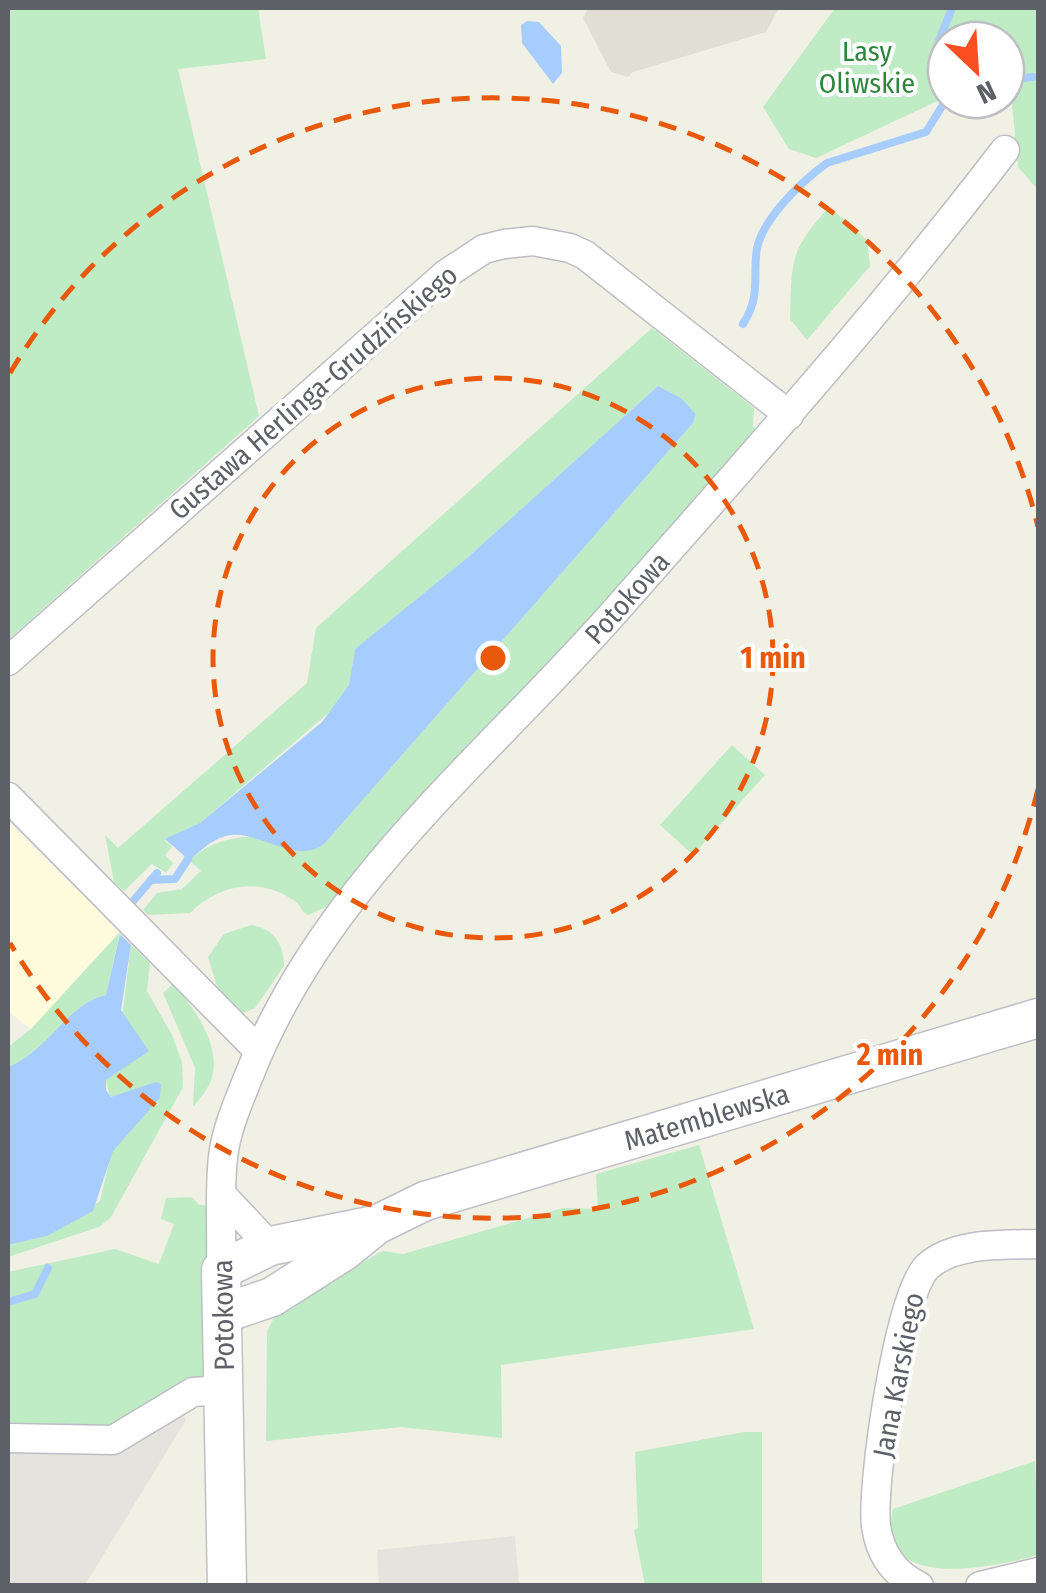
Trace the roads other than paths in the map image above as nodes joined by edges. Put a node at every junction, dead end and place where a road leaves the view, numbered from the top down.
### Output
1 (1005, 150) dead end
2 (789, 415) junction
3 (8, 661) edge
4 (8, 796) edge
5 (1038, 1018) edge
6 (258, 1050) junction
7 (222, 1195) junction
8 (376, 1225) junction
9 (1038, 1244) edge
10 (270, 1246) junction
11 (222, 1270) junction
12 (222, 1314) junction
13 (224, 1390) junction
14 (8, 1438) edge
15 (1038, 1572) edge
16 (227, 1586) edge
17 (918, 1586) edge
18 (980, 1586) edge

1 - 2 street, Potokowa
2 - 3 street, Gustawa Herlinga-Grudzińskiego
2 - 6 street, Potokowa
4 - 6 street
5 - 8 street, Matemblewska
6 - 7 street, Potokowa
7 - 10 street
7 - 11 street, Potokowa
8 - 10 street, Matemblewska
8 - 12 street, Matemblewska
9 - 17 street, Jana Karskiego
10 - 11 street, Matemblewska
11 - 12 street, Potokowa
12 - 13 street, Potokowa
13 - 14 street
13 - 16 street, Potokowa
15 - 18 street

